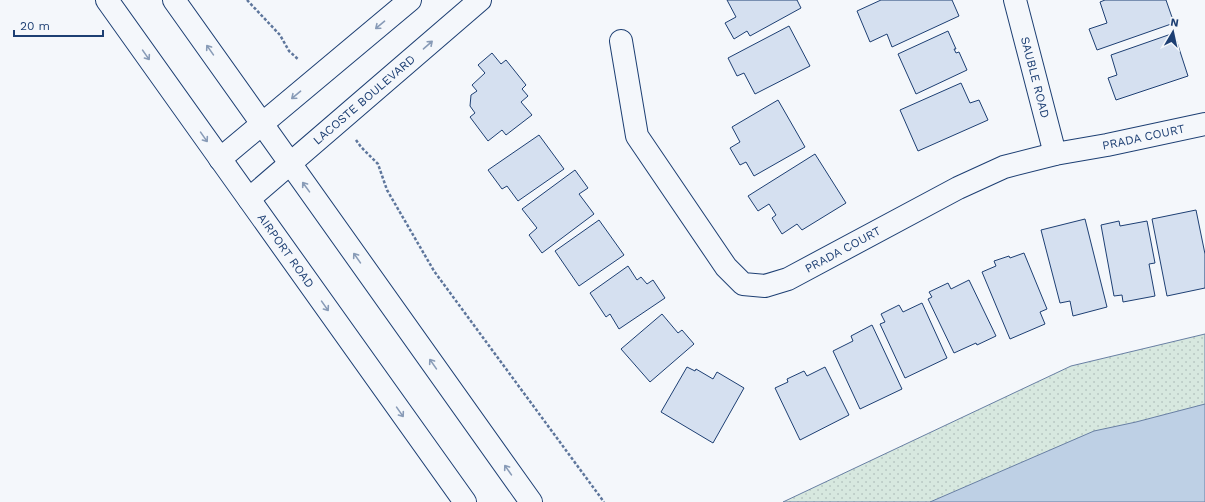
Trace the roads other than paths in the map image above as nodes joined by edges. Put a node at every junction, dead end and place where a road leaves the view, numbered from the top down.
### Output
1 (107, 0) edge
2 (174, 0) edge
3 (410, 0) edge
4 (480, 0) edge
5 (1015, 0) edge
6 (621, 41) dead end
7 (261, 124) junction
8 (1205, 124) edge
9 (1056, 154) junction
10 (220, 159) junction
11 (290, 164) junction
12 (249, 199) junction
13 (465, 502) edge
14 (531, 502) edge

1 -> 10 street, AIRPORT ROAD
7 -> 2 street
3 -> 7 street
11 -> 4 street, LACOSTE BOULEVARD
5 - 9 street, SAUBLE ROAD
6 - 9 street, PRADA COURT
7 - 10 street
7 - 11 street
8 - 9 street, PRADA COURT
10 - 12 street, AIRPORT ROAD
11 - 12 street, LACOSTE BOULEVARD
14 -> 11 street
12 -> 13 street, AIRPORT ROAD

